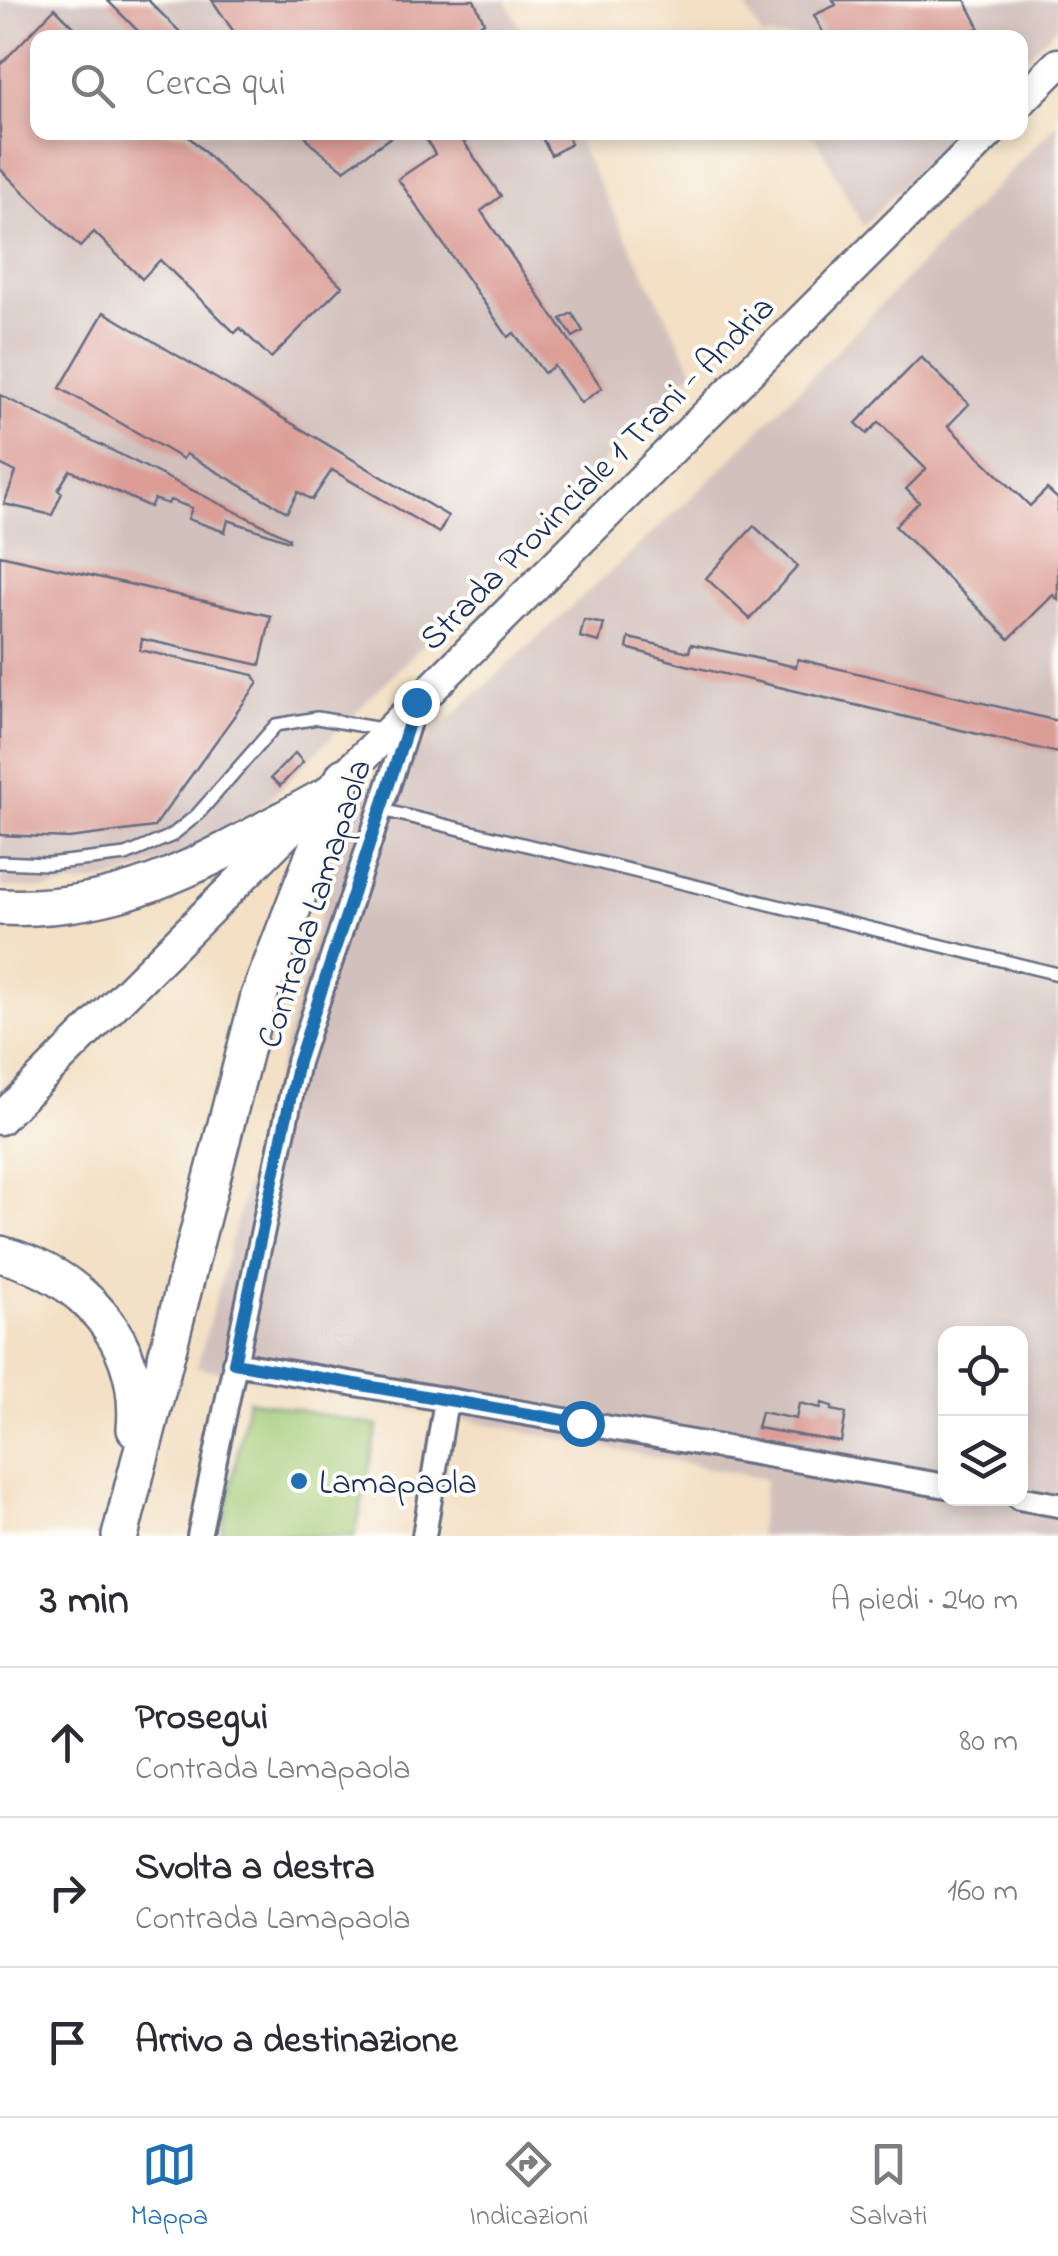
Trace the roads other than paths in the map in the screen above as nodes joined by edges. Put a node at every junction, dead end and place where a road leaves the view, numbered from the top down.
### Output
1 (1058, 64) edge
2 (1028, 94) edge
3 (982, 140) edge
4 (416, 702) junction
5 (387, 730) junction
6 (333, 787) junction
7 (378, 809) junction
8 (0, 862) edge
9 (0, 907) edge
10 (1058, 974) edge
11 (0, 1119) edge
12 (0, 1254) edge
13 (234, 1363) junction
14 (446, 1400) junction
15 (938, 1485) edge
16 (130, 1494) junction
17 (1028, 1500) edge
18 (1058, 1505) edge
19 (120, 1536) edge
20 (199, 1536) edge
21 (424, 1536) edge

1 - 2 main road
3 - 4 main road, Strada Provinciale 1 Trani - Andria
4 - 5 main road, Strada Provinciale 1 Trani - Andria
4 - 7 street, Contrada Lamapaola
5 - 6 main road, Strada Provinciale 1 Trani - Andria
5 - 8 lane
6 - 9 main road
6 - 11 main road, Strada Provinciale 1 Trani - Andria
6 - 16 main road
7 - 10 lane
7 - 13 street, Contrada Lamapaola
12 - 16 main road
13 - 14 street
13 - 20 street, Contrada Lamapaola
14 - 15 street
14 - 21 street
16 - 19 main road
17 - 18 street

